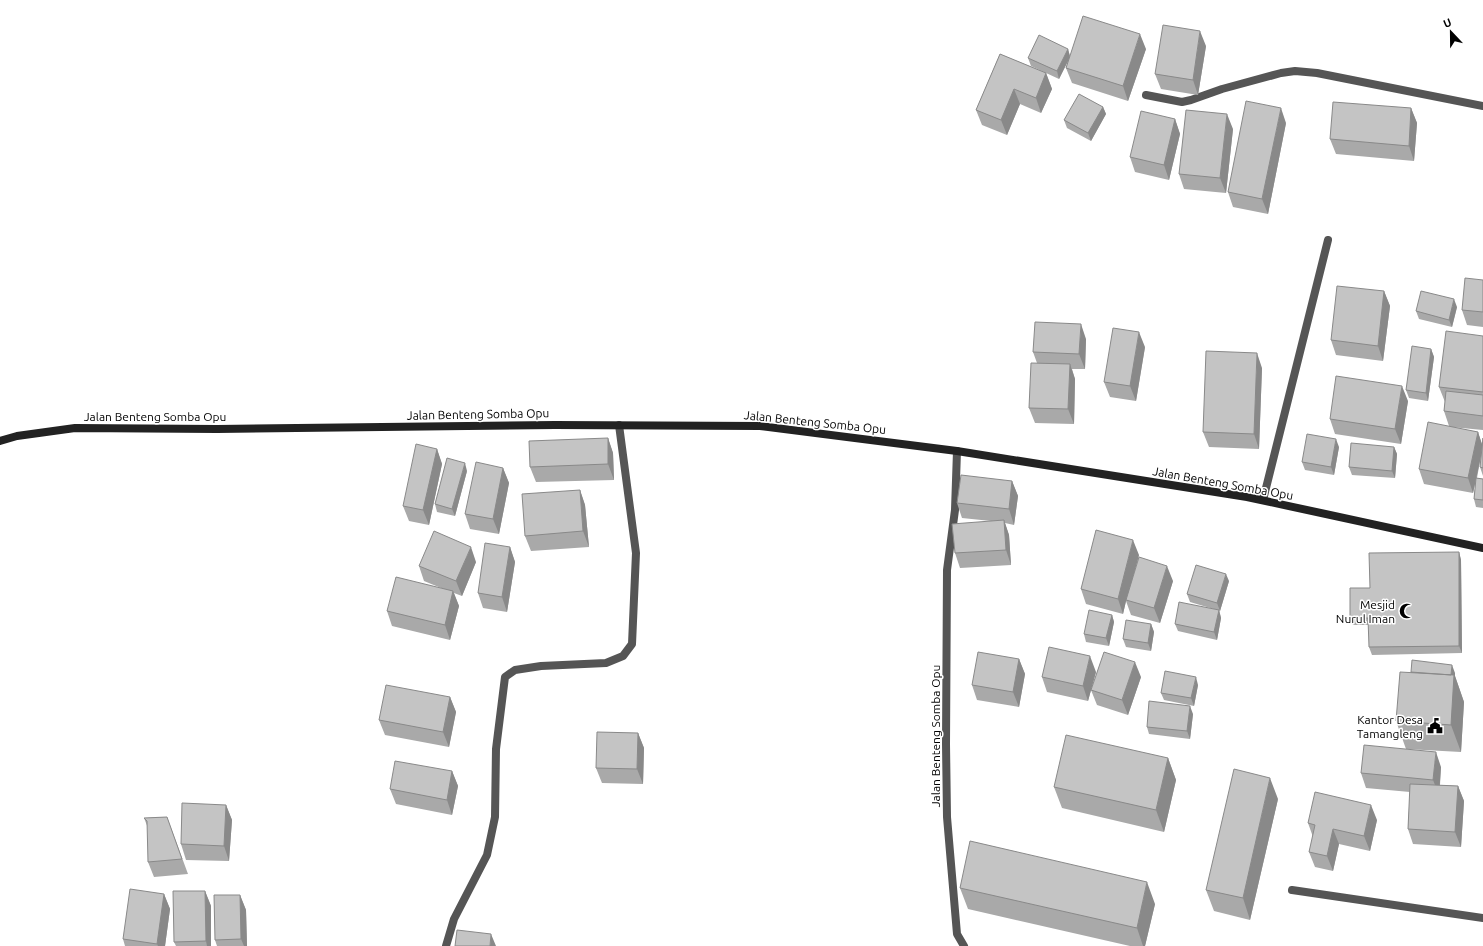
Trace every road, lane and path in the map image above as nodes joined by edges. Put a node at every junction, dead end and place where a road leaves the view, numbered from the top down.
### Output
1 (1146, 95) dead end
2 (1483, 106) edge
3 (1328, 240) dead end
4 (619, 425) junction
5 (0, 441) edge
6 (957, 451) junction
7 (1263, 500) junction
8 (1483, 548) edge
9 (1292, 890) dead end
10 (1483, 918) edge
11 (446, 946) edge
12 (964, 946) edge

1 - 2 street
3 - 7 street
4 - 5 street, Jalan Benteng Somba Opu
4 - 6 street, Jalan Benteng Somba Opu
4 - 11 street
6 - 7 street, Jalan Benteng Somba Opu
6 - 12 street, Jalan Benteng Somba Opu
7 - 8 street, Jalan Benteng Somba Opu
9 - 10 street

